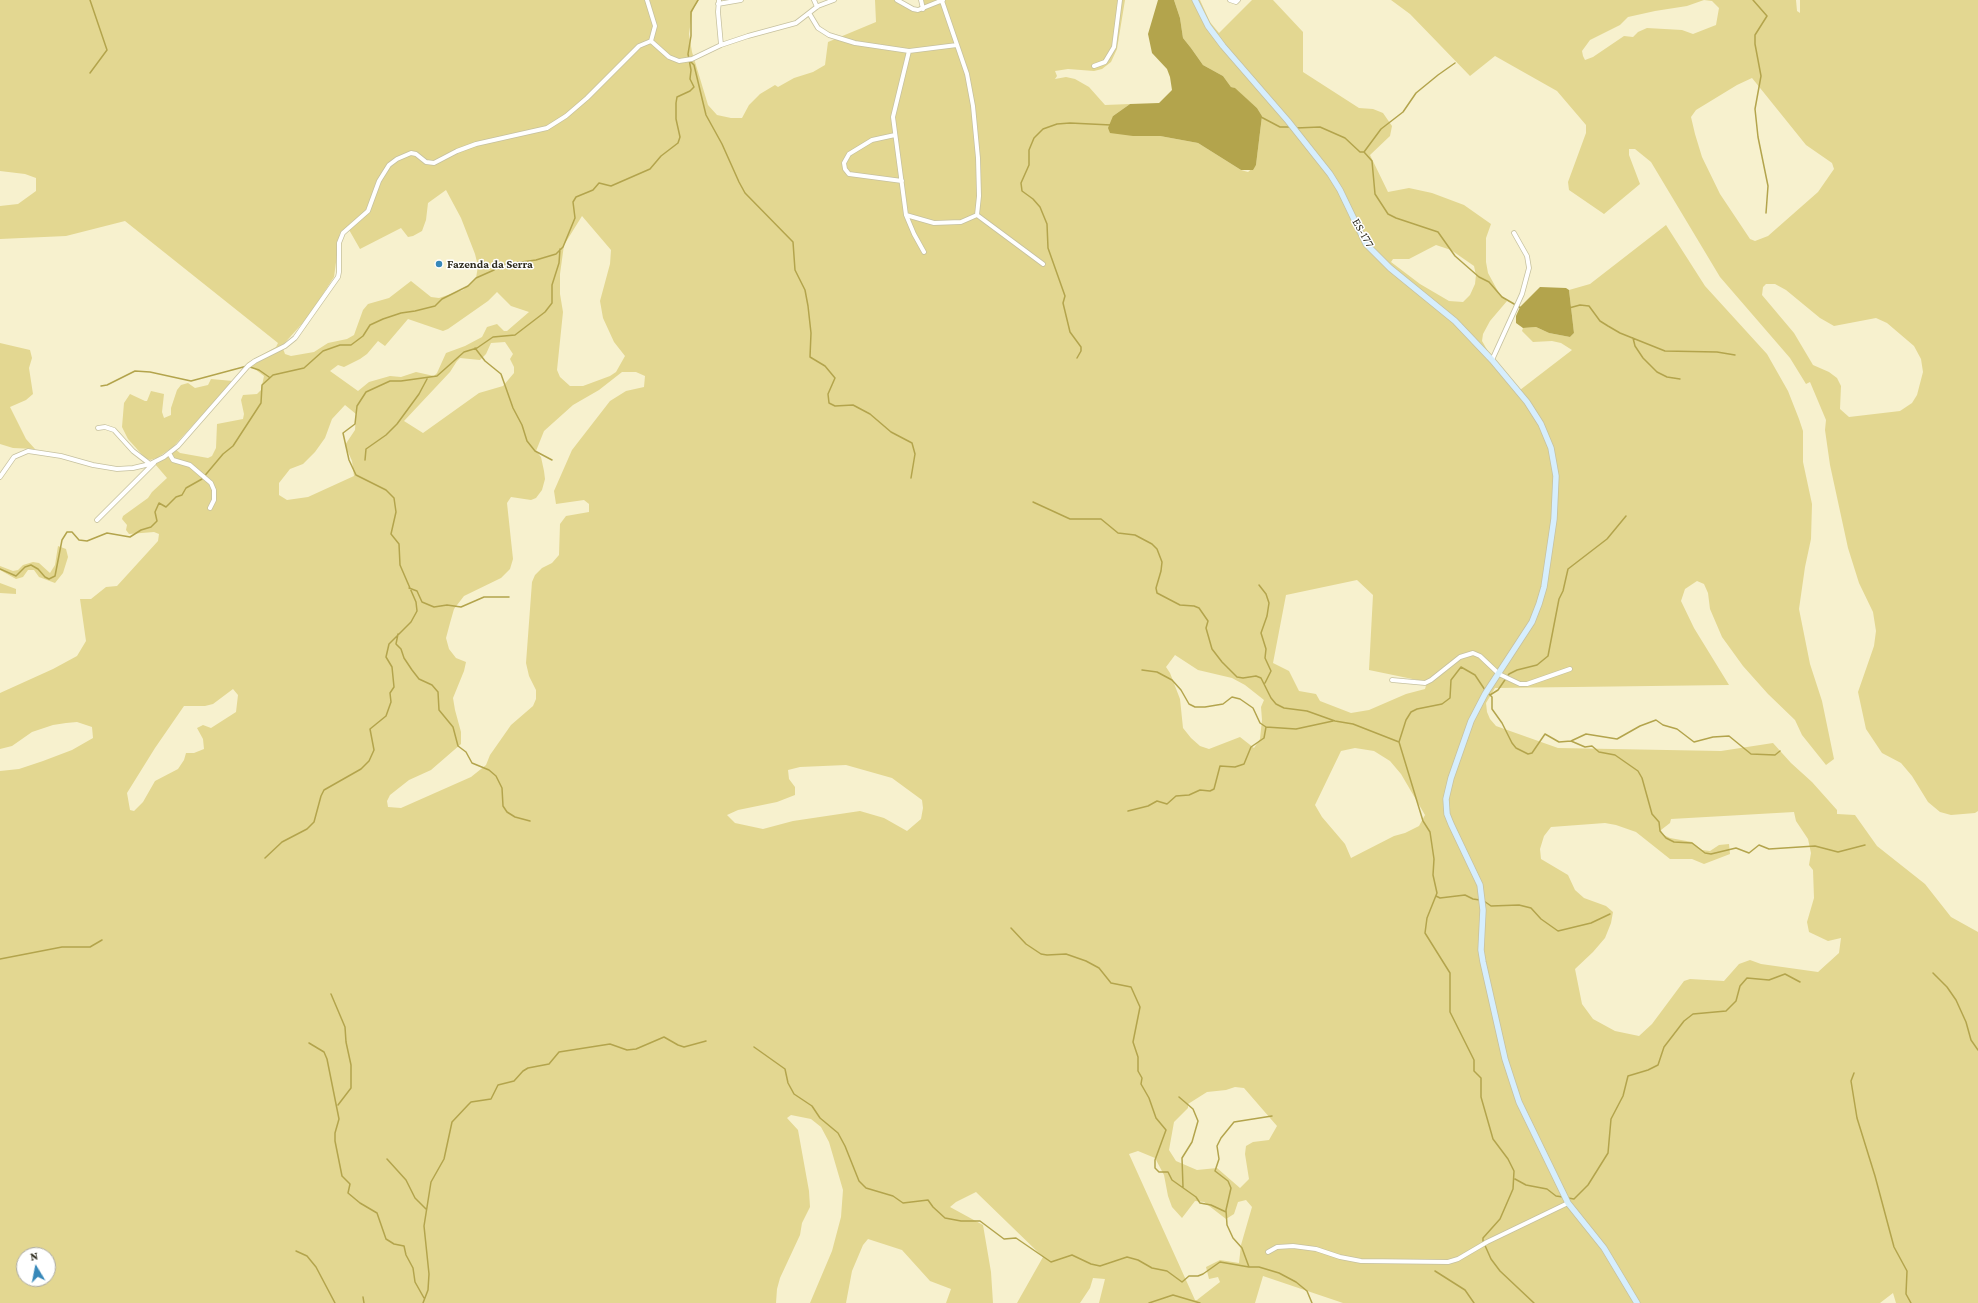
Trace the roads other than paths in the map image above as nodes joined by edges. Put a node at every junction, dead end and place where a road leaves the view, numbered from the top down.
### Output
1 (647, 0) edge
2 (741, 0) edge
3 (814, 0) edge
4 (834, 0) edge
5 (897, 0) edge
6 (921, 0) edge
7 (1120, 0) edge
8 (1195, 0) edge
9 (1230, 0) edge
10 (1238, 0) edge
11 (943, 1) edge
12 (719, 2) edge
13 (817, 7) junction
14 (923, 9) junction
15 (809, 13) junction
16 (651, 41) junction
17 (721, 45) junction
18 (957, 45) junction
19 (909, 50) junction
20 (1094, 66) dead end
21 (895, 135) junction
22 (902, 181) junction
23 (906, 215) junction
24 (977, 215) junction
25 (1514, 233) dead end
26 (924, 252) dead end
27 (1043, 264) dead end
28 (1492, 360) junction
29 (98, 428) dead end
30 (169, 453) junction
31 (156, 462) junction
32 (150, 464) junction
33 (0, 477) edge
34 (210, 508) dead end
35 (97, 520) dead end
36 (1570, 669) dead end
37 (1499, 674) junction
38 (1392, 680) dead end
39 (1568, 1203) junction
40 (1268, 1252) dead end
41 (1637, 1303) edge

1 - 16 street
2 - 12 street
3 - 13 street
4 - 13 street
5 - 14 street
6 - 14 street
7 - 20 street
8 - 28 main road, ES-177 / ES-177
9 - 10 street
11 - 14 street
11 - 18 street
12 - 17 street
13 - 15 street
15 - 17 street
15 - 19 street
16 - 17 street
16 - 30 street
18 - 19 street
18 - 24 street
19 - 21 street
21 - 22 street
21 - 22 street
22 - 23 street
23 - 24 street
23 - 26 street
24 - 27 street
25 - 28 street
28 - 37 main road, ES-177 / ES-177
29 - 32 street
30 - 31 street
30 - 34 street
31 - 32 street
31 - 35 street
32 - 33 street
36 - 37 street
37 - 38 street
37 - 39 main road, ES-177
39 - 40 street
39 - 41 main road, ES-177

